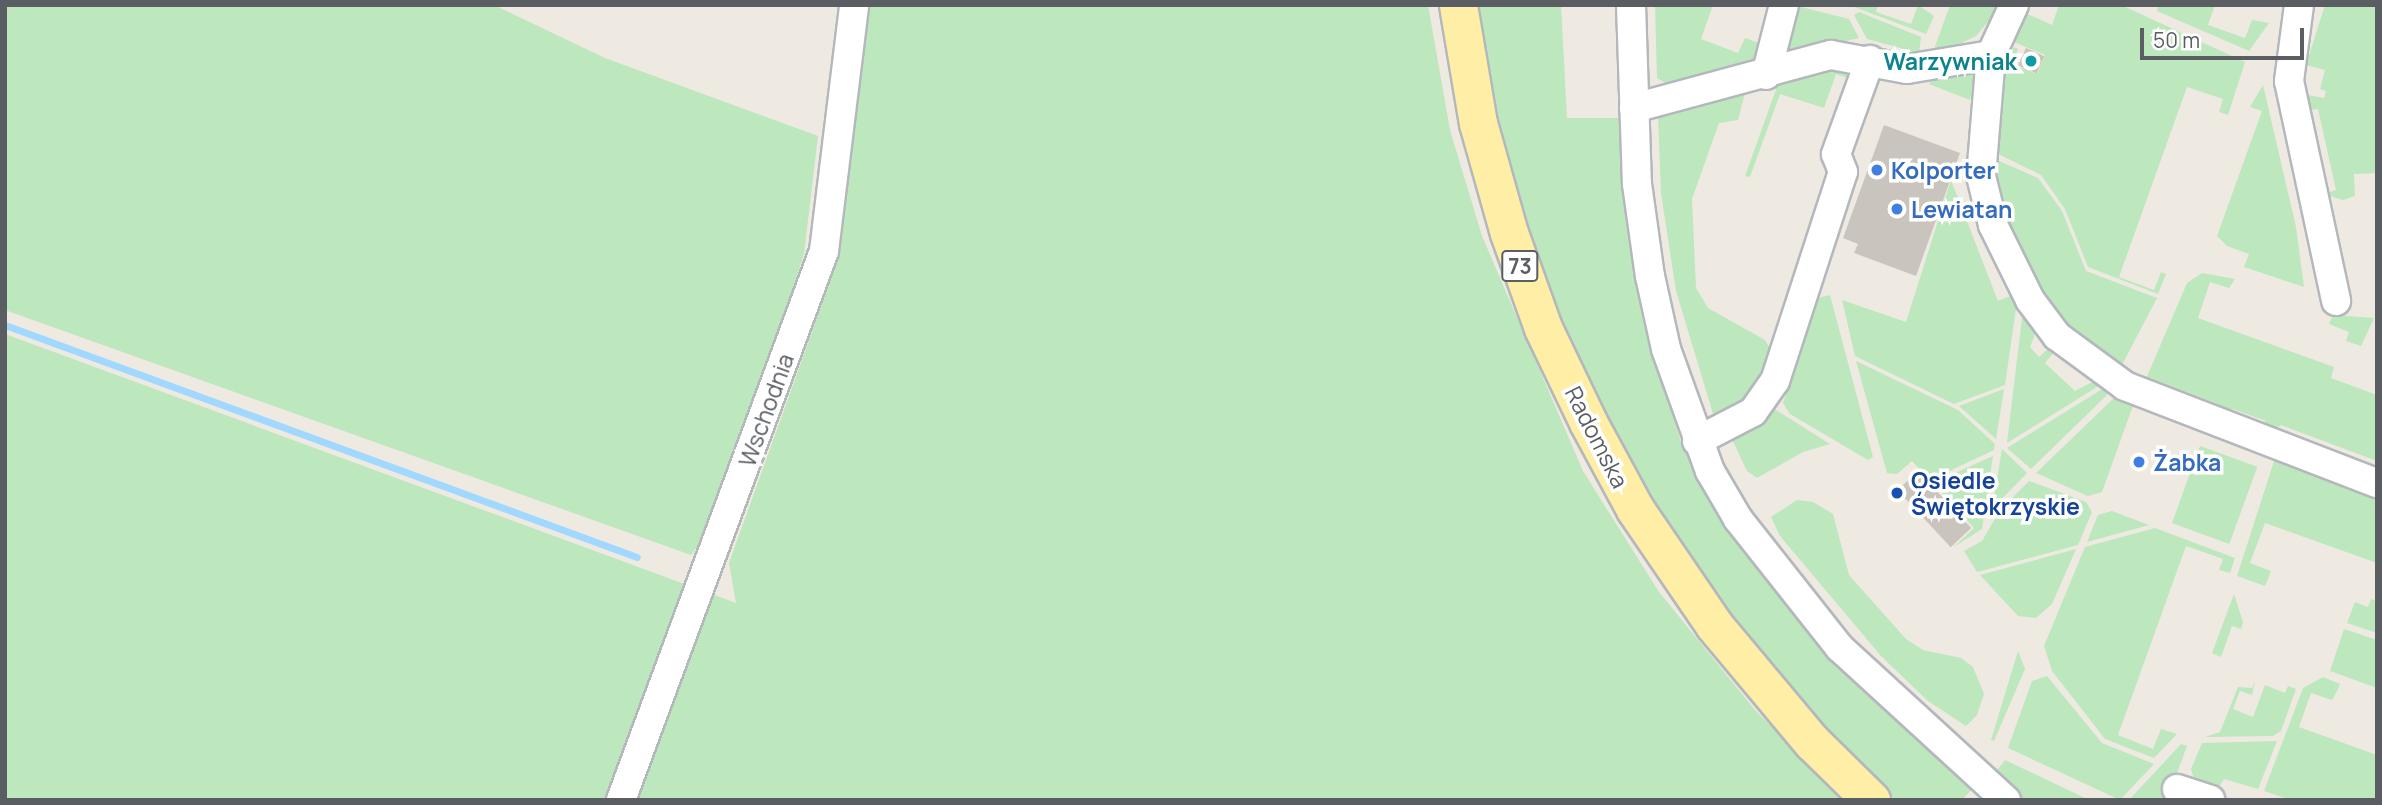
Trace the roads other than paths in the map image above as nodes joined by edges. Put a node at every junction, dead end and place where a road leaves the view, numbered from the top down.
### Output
1 (854, 5) edge
2 (1458, 5) edge
3 (1631, 5) edge
4 (1784, 5) edge
5 (2014, 5) edge
6 (2299, 5) edge
7 (1990, 55) junction
8 (1870, 60) junction
9 (1766, 75) junction
10 (1634, 108) junction
11 (2336, 301) dead end
12 (1697, 441) junction
13 (2377, 483) edge
14 (2177, 789) dead end
15 (621, 800) edge
16 (1871, 800) edge
17 (2006, 800) edge
18 (2210, 800) edge

1 - 15 street, Wschodnia
2 - 16 main road, Radomska / 73
3 - 10 street
4 - 9 street
5 - 7 street
6 - 11 street
7 - 8 street
7 - 13 street
8 - 9 street
8 - 12 street
9 - 10 street
10 - 12 street
12 - 17 street
14 - 18 street

